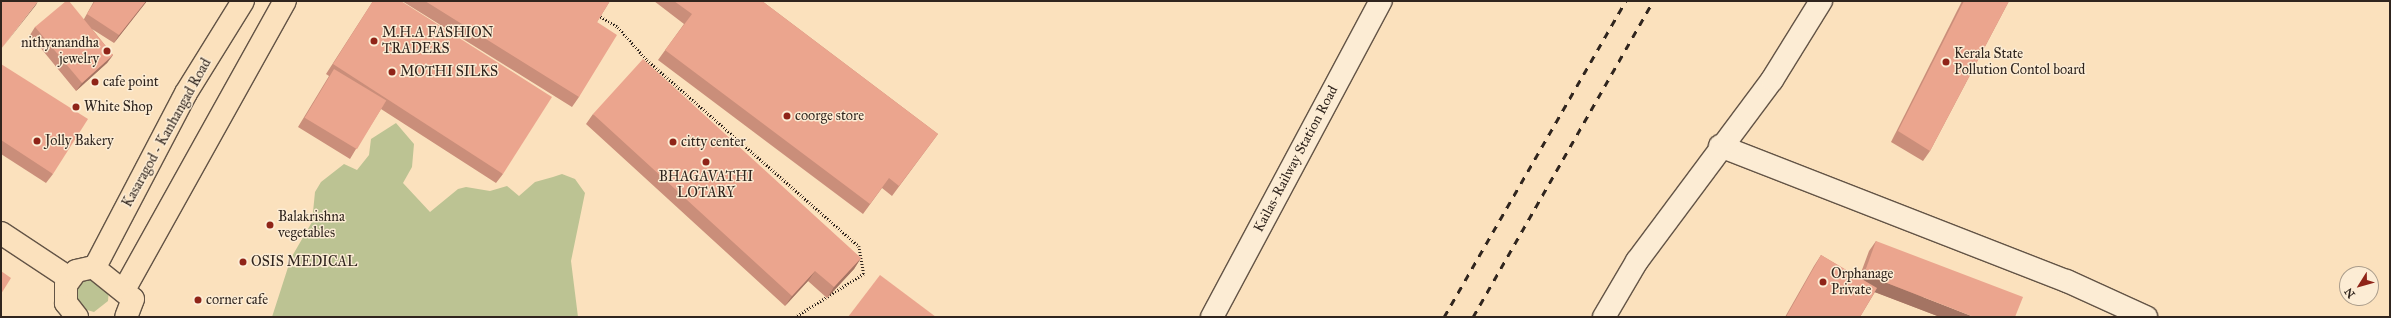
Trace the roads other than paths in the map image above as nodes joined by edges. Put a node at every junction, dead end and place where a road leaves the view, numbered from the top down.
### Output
1 (243, 1) edge
2 (285, 1) edge
3 (1381, 1) edge
4 (1821, 1) edge
5 (1720, 146) junction
6 (1, 233) edge
7 (94, 267) junction
8 (70, 278) junction
9 (124, 290) junction
10 (72, 315) edge
11 (126, 317) edge
12 (1212, 317) edge
13 (1604, 317) edge
14 (2146, 317) edge

1 - 7 main road, Kasaragod - Kanhangad Road
2 - 9 main road
3 - 12 street, Kailas-Railway Station Road
4 - 5 street
5 - 13 street
5 - 14 street
6 - 8 main road
7 - 8 main road
7 - 9 main road
8 - 10 main road
9 - 11 main road

